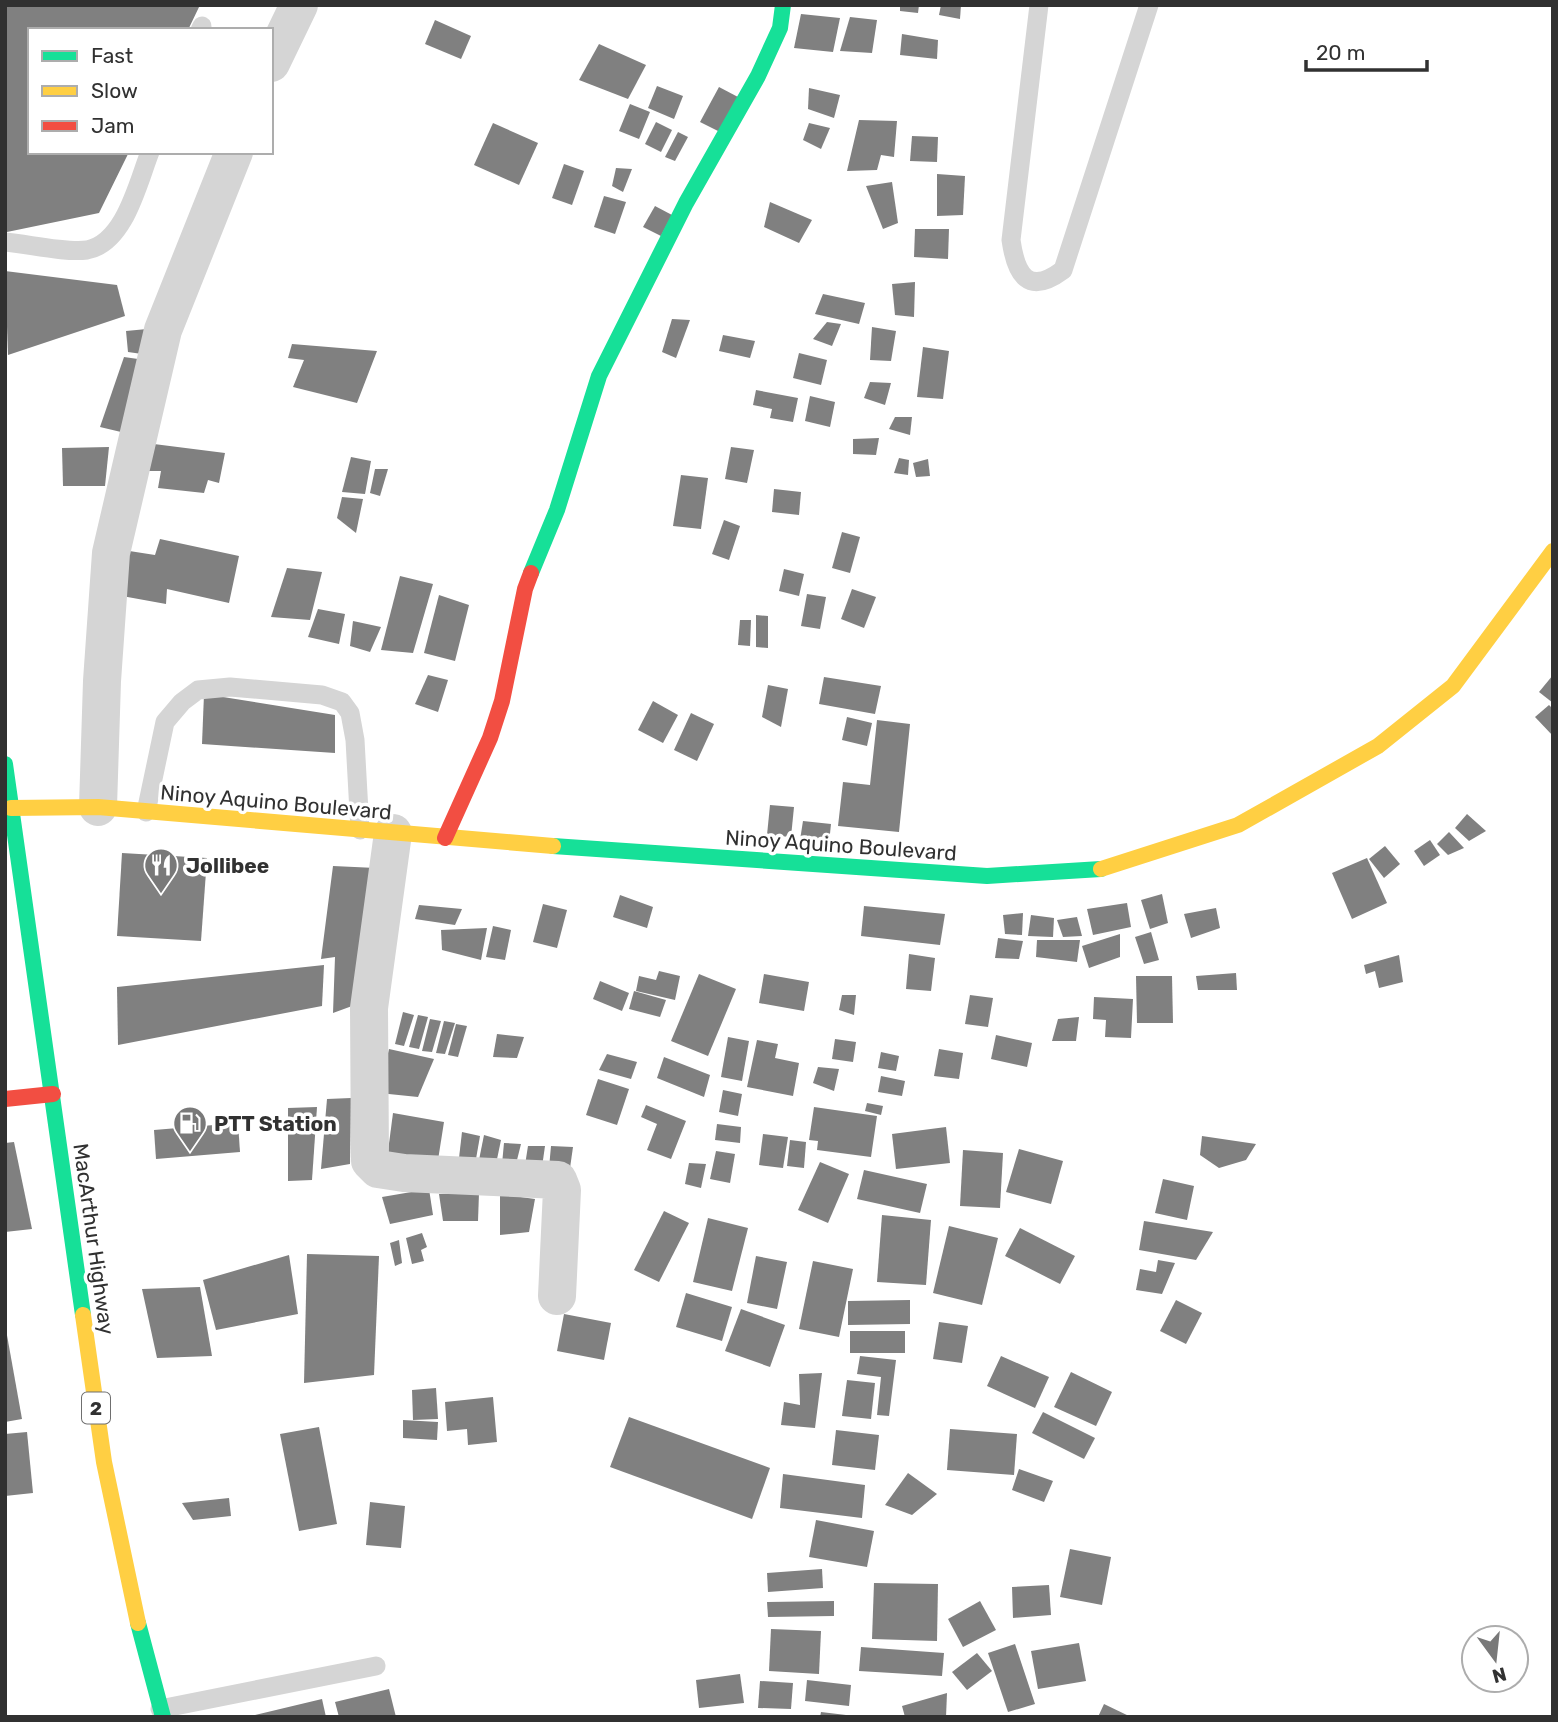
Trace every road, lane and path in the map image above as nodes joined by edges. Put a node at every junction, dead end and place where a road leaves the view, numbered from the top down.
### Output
1 (299, 5) edge
2 (783, 5) edge
3 (1039, 5) edge
4 (1149, 5) edge
5 (273, 59) edge
6 (149, 154) edge
7 (233, 154) edge
8 (5, 242) edge
9 (1553, 551) edge
10 (5, 764) edge
11 (98, 807) junction
12 (11, 808) junction
13 (146, 812) junction
14 (376, 832) junction
15 (444, 838) junction
16 (53, 1094) junction
17 (5, 1099) edge
18 (557, 1296) dead end
19 (376, 1666) dead end
20 (161, 1713) edge

1 - 5 street
2 - 15 main road
3 - 4 lane
6 - 8 lane
7 - 11 street
9 - 15 main road, Ninoy Aquino Boulevard
10 - 12 main road, MacArthur Highway / 2
11 - 12 main road, Ninoy Aquino Boulevard
11 - 13 main road, Ninoy Aquino Boulevard
12 - 16 main road, MacArthur Highway / 2
13 - 14 main road, Ninoy Aquino Boulevard
13 - 14 lane
14 - 15 main road, Ninoy Aquino Boulevard
14 - 18 street
16 - 17 main road
16 - 20 main road, MacArthur Highway / 2
19 - 20 lane

